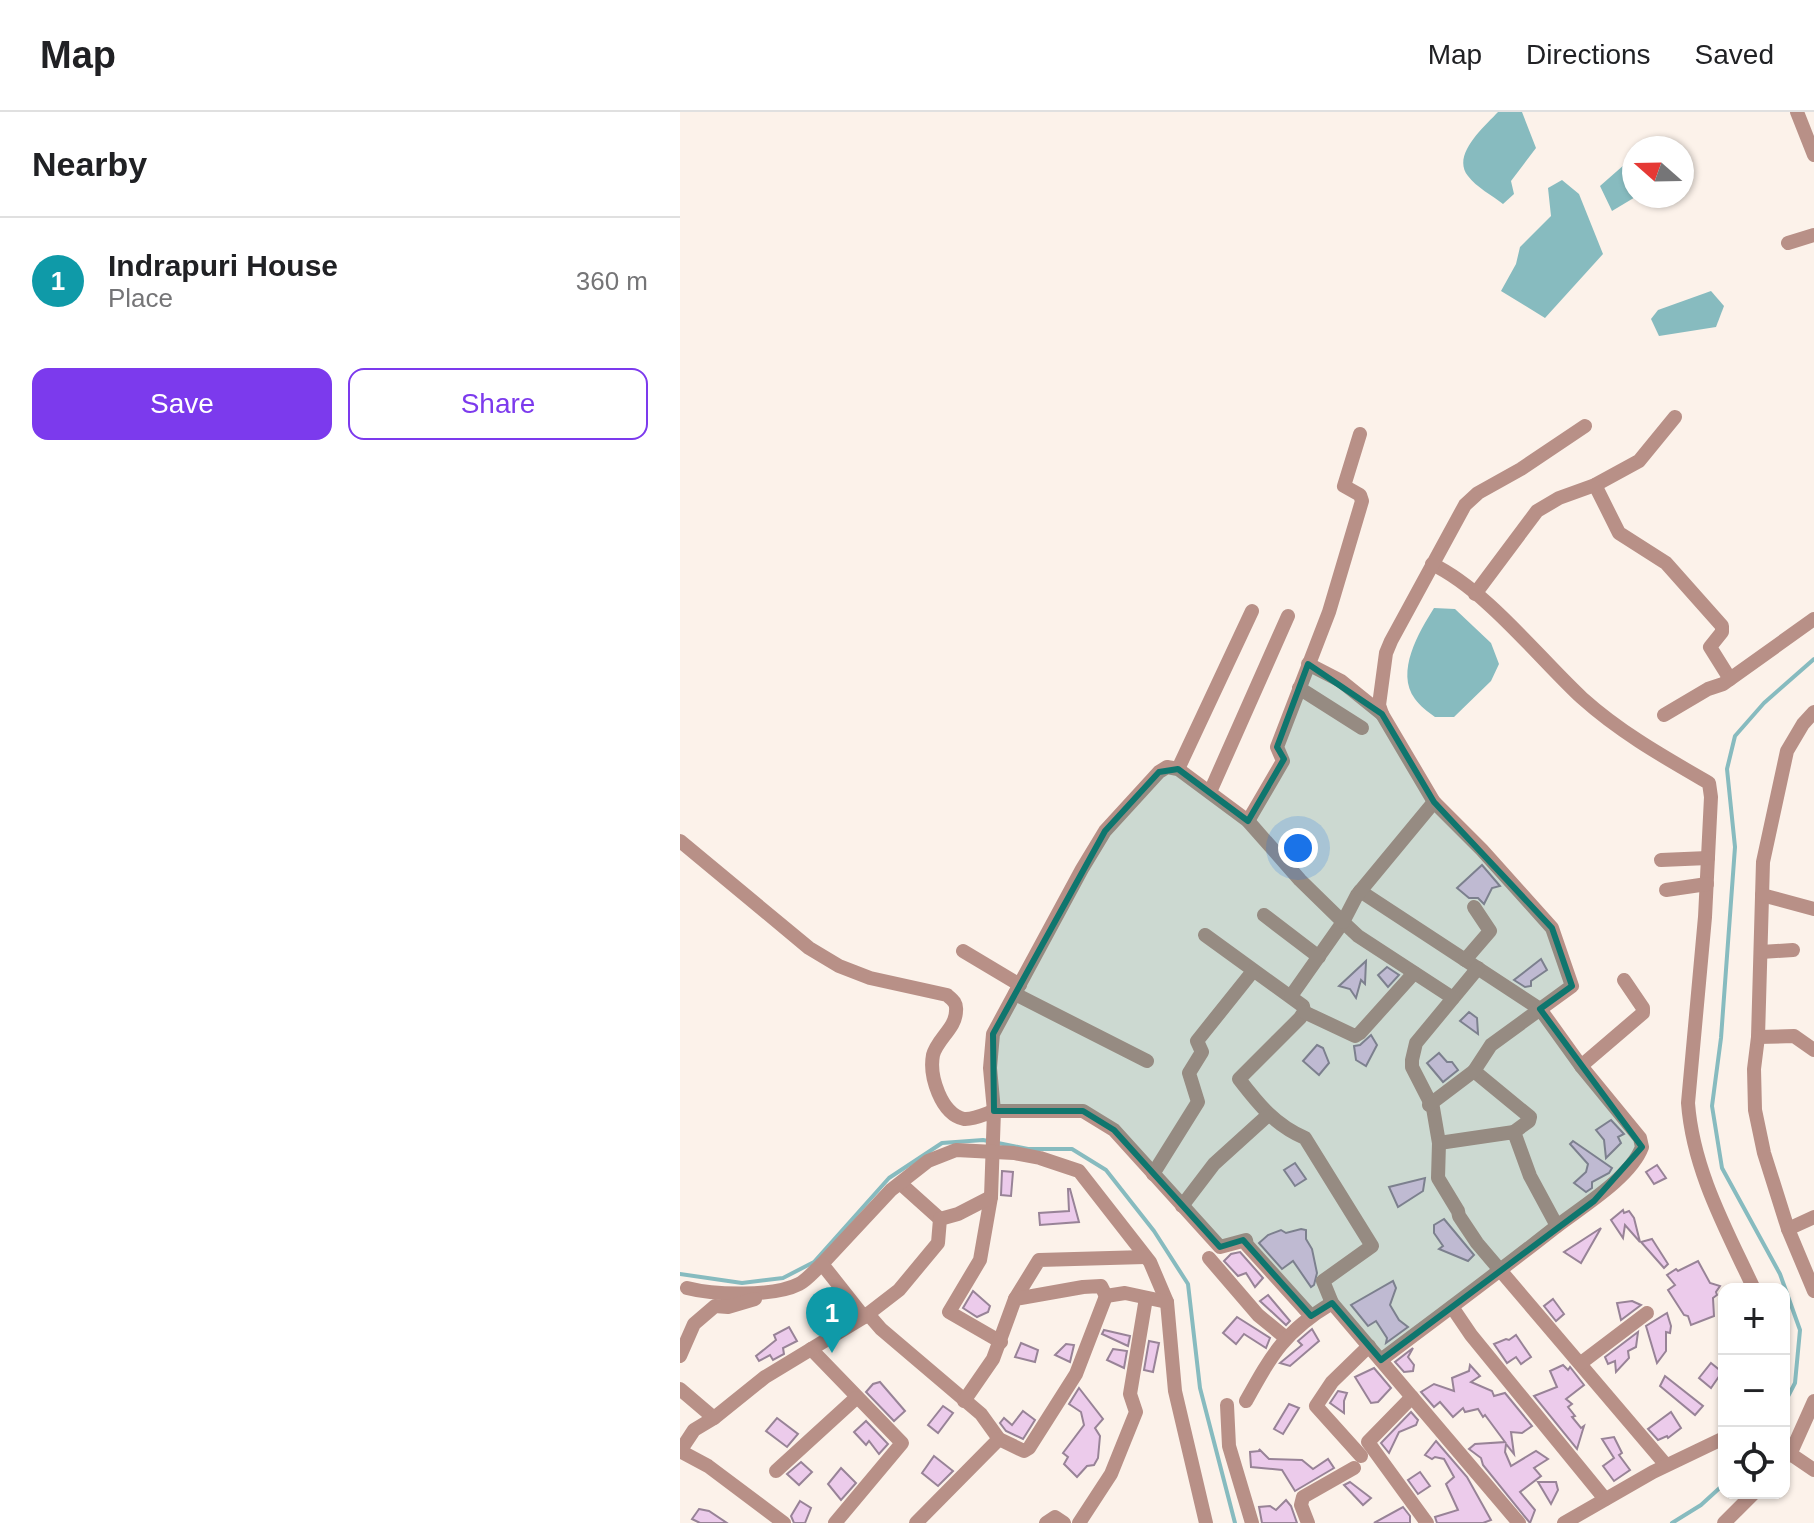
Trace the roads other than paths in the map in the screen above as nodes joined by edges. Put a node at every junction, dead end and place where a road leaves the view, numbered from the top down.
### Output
1 (1797, 112) edge
2 (1814, 155) edge
3 (1814, 235) edge
4 (1788, 243) dead end
5 (1675, 417) dead end
6 (1585, 426) dead end
7 (1360, 434) dead end
8 (1595, 485) junction
9 (1441, 569) junction
10 (1475, 594) junction
11 (1252, 611) dead end
12 (1288, 616) dead end
13 (1814, 619) edge
14 (1308, 664) junction
15 (1730, 679) junction
16 (1299, 688) junction
17 (1814, 712) edge
18 (1382, 714) junction
19 (1664, 715) dead end
20 (1808, 727) edge
21 (1362, 728) dead end
22 (1178, 769) junction
23 (1210, 792) junction
24 (1434, 802) junction
25 (1248, 821) junction
26 (680, 841) edge
27 (1708, 858) junction
28 (1661, 860) dead end
29 (1707, 884) junction
30 (1666, 890) dead end
31 (1360, 891) junction
32 (1762, 895) junction
33 (1474, 907) dead end
34 (1814, 909) edge
35 (1264, 915) dead end
36 (1343, 922) junction
37 (1205, 935) dead end
38 (1793, 950) dead end
39 (963, 951) dead end
40 (1761, 952) junction
41 (1319, 957) junction
42 (1472, 964) junction
43 (1253, 971) junction
44 (1414, 973) junction
45 (1624, 980) dead end
46 (1017, 990) junction
47 (1291, 996) junction
48 (1453, 998) junction
49 (1540, 1009) junction
50 (1304, 1012) junction
51 (1758, 1037) junction
52 (1814, 1050) edge
53 (1147, 1061) dead end
54 (1581, 1066) junction
55 (1474, 1071) junction
56 (1429, 1105) junction
57 (994, 1111) junction
58 (1267, 1116) junction
59 (1514, 1132) junction
60 (1439, 1143) junction
61 (991, 1153) junction
62 (1153, 1174) junction
63 (901, 1184) junction
64 (991, 1197) junction
65 (1182, 1206) junction
66 (1814, 1217) edge
67 (940, 1219) junction
68 (1557, 1226) junction
69 (1788, 1229) junction
70 (1799, 1254) junction
71 (1145, 1257) junction
72 (1209, 1258) dead end
73 (1814, 1260) edge
74 (822, 1264) junction
75 (1500, 1271) junction
76 (1751, 1283) edge
77 (687, 1288) dead end
78 (798, 1291) dead end
79 (1814, 1291) edge
80 (1106, 1296) junction
81 (1146, 1298) junction
82 (1015, 1299) junction
83 (1167, 1302) junction
84 (1332, 1303) junction
85 (1452, 1307) junction
86 (1647, 1313) dead end
87 (866, 1316) junction
88 (1311, 1316) junction
89 (1286, 1338) junction
90 (1001, 1342) junction
91 (1369, 1346) junction
92 (811, 1349) junction
93 (680, 1356) edge
94 (1381, 1360) junction
95 (1581, 1363) junction
96 (680, 1389) edge
97 (1412, 1397) junction
98 (856, 1398) junction
99 (964, 1401) junction
100 (1246, 1401) dead end
101 (1814, 1401) edge
102 (1227, 1405) dead end
103 (714, 1418) junction
104 (999, 1439) junction
105 (1718, 1441) edge
106 (1790, 1448) edge
107 (1790, 1458) edge
108 (1666, 1465) junction
109 (1814, 1470) edge
110 (776, 1471) dead end
111 (1605, 1499) junction
112 (1748, 1499) edge
113 (784, 1523) edge
114 (835, 1523) edge
115 (916, 1523) edge
116 (1046, 1523) edge
117 (1064, 1523) edge
118 (1079, 1523) edge
119 (1206, 1523) edge
120 (1252, 1523) edge
121 (1308, 1523) edge
122 (1427, 1523) edge
123 (1519, 1523) edge
124 (1564, 1523) edge
125 (1724, 1523) edge

1 - 2 street
3 - 4 street
5 - 8 street
6 - 9 street
7 - 14 street
8 - 10 street
8 - 15 street
9 - 10 street
9 - 18 street
10 - 27 street
11 - 22 street
12 - 23 street
13 - 15 street
14 - 16 street
14 - 18 street
15 - 19 street
16 - 21 street
16 - 25 street
17 - 20 street
18 - 24 street
20 - 32 street
22 - 23 street
22 - 46 street
23 - 25 street
24 - 31 street
24 - 49 street
25 - 36 street
26 - 57 street
27 - 28 street
27 - 29 street
29 - 30 street
29 - 76 street
31 - 36 street
31 - 42 street
32 - 34 street
32 - 40 street
33 - 42 street
35 - 41 street
36 - 41 street
36 - 44 street
37 - 43 street
38 - 40 street
39 - 46 street
40 - 51 street
41 - 47 street
42 - 48 street
42 - 49 street
43 - 47 street
43 - 62 street
44 - 48 street
44 - 50 street
45 - 54 street
46 - 53 street
46 - 57 street
47 - 50 street
48 - 56 street
49 - 54 street
49 - 55 street
50 - 58 street
51 - 52 street
51 - 69 street
54 - 68 street
55 - 56 street
55 - 59 street
56 - 60 street
57 - 61 street
57 - 62 street
58 - 65 street
58 - 84 street
59 - 60 street
59 - 68 street
60 - 75 street
61 - 63 street
61 - 64 street
61 - 71 street
62 - 65 street
63 - 67 street
63 - 74 street
64 - 67 street
64 - 90 street
65 - 88 street
66 - 69 street
67 - 87 street
68 - 75 street
69 - 70 street
70 - 73 street
70 - 79 street
71 - 82 street
71 - 83 street
72 - 89 street
74 - 77 street
74 - 87 street
75 - 85 street
75 - 95 street
78 - 93 street
80 - 81 street
80 - 82 street
80 - 104 street
81 - 83 street
81 - 118 street
82 - 90 street
83 - 119 street
84 - 88 street
84 - 91 street
85 - 94 street
85 - 111 street
86 - 95 street
87 - 92 street
87 - 99 street
88 - 89 street
89 - 100 street
90 - 99 street
91 - 94 street
91 - 121 street
92 - 98 street
92 - 103 street
94 - 97 street
95 - 108 street
96 - 103 street
97 - 122 street
97 - 123 street
98 - 110 street
98 - 114 street
99 - 104 street
101 - 106 street
102 - 120 street
103 - 113 street
104 - 115 street
105 - 108 street
107 - 109 street
108 - 111 street
111 - 124 street
112 - 125 street
116 - 117 street

